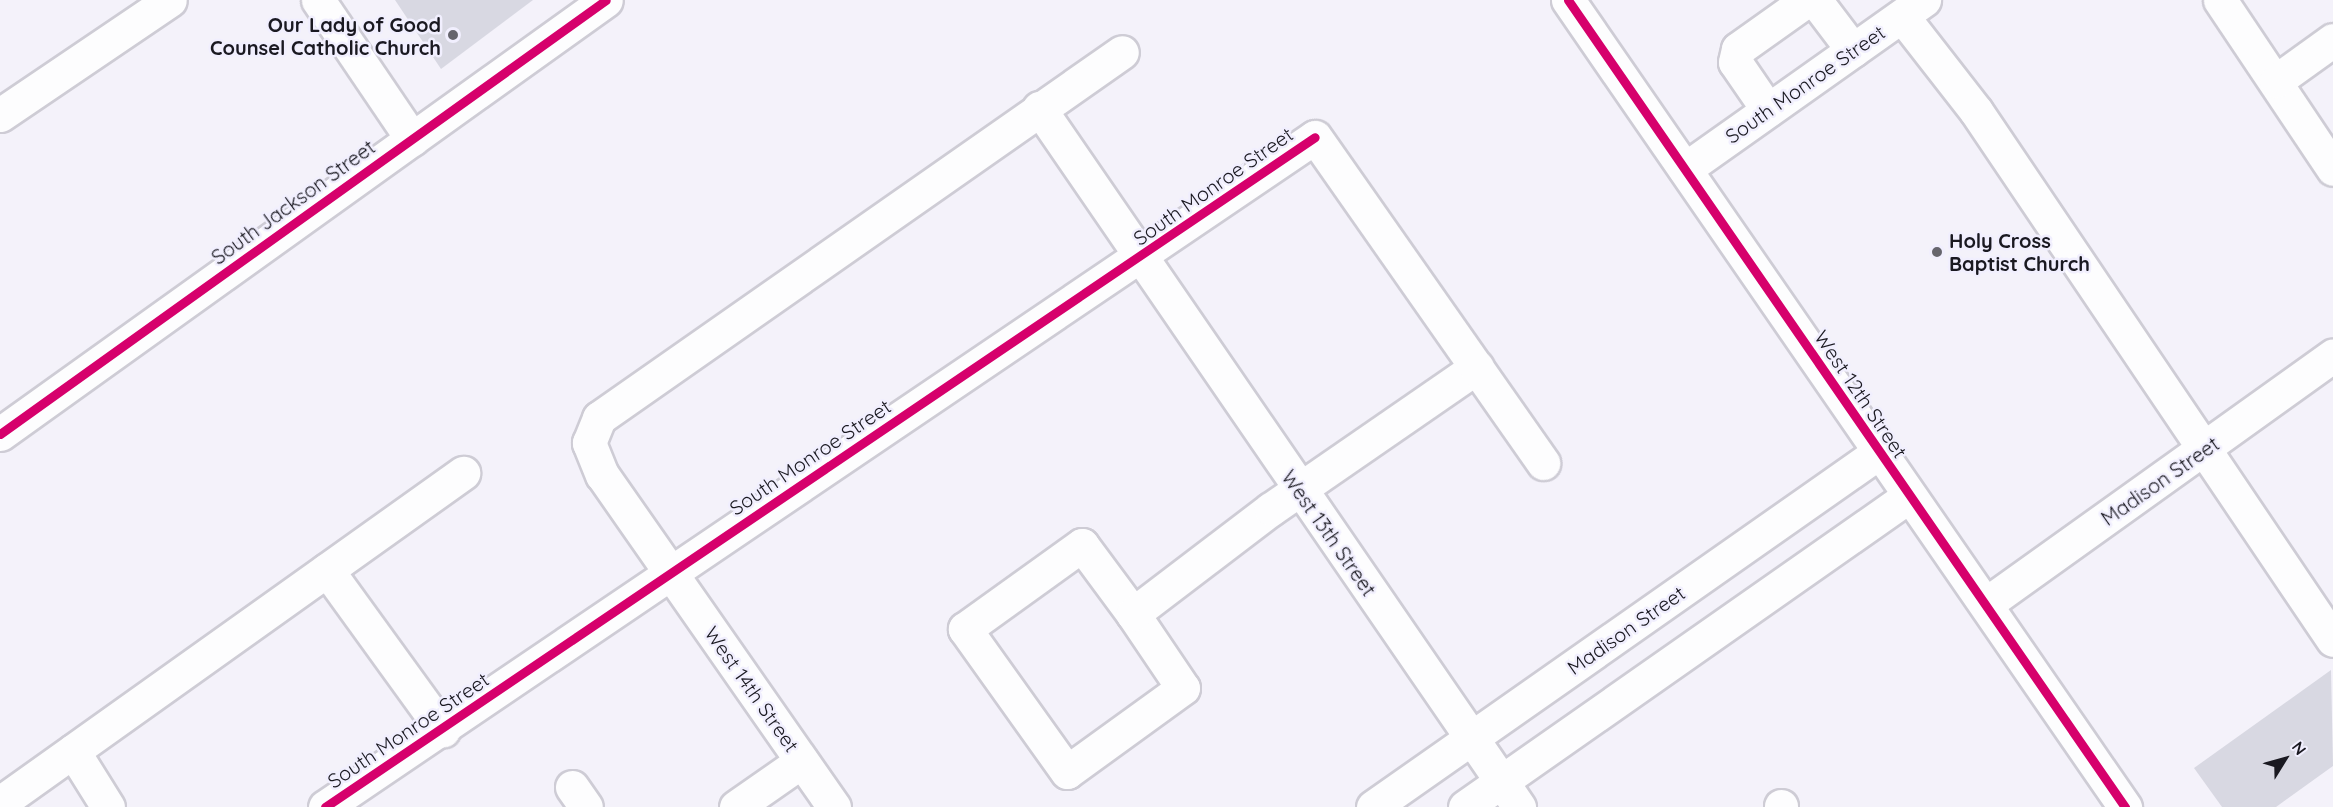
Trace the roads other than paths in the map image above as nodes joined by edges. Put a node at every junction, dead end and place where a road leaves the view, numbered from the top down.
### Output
1 (170, 0) edge
2 (318, 0) edge
3 (606, 0) edge
4 (1568, 0) edge
5 (1807, 0) edge
6 (1815, 0) edge
7 (2220, 0) edge
8 (1913, 8) edge
9 (2333, 40) edge
10 (1853, 50) junction
11 (1122, 52) dead end
12 (2276, 81) junction
13 (1039, 108) junction
14 (1768, 110) junction
15 (0, 115) edge
16 (412, 139) junction
17 (1685, 169) junction
18 (2333, 169) edge
19 (1138, 260) junction
20 (2333, 356) edge
21 (1477, 368) junction
22 (0, 434) edge
23 (2203, 450) junction
24 (1878, 453) junction
25 (1543, 463) dead end
26 (463, 473) dead end
27 (1299, 490) junction
28 (1909, 496) junction
29 (327, 570) junction
30 (671, 572) junction
31 (1986, 604) junction
32 (1133, 614) junction
33 (2333, 640) edge
34 (443, 730) junction
35 (1472, 738) junction
36 (73, 751) junction
37 (802, 761) junction
38 (1510, 794) edge
39 (0, 803) edge
40 (108, 807) edge
41 (325, 807) edge
42 (736, 807) edge
43 (834, 807) edge
44 (1373, 807) edge
45 (1465, 807) edge
46 (2125, 807) edge

1 - 15 street
2 - 16 street
3 - 16 street, South Jackson Street
4 - 17 street, West 12th Street
5 - 14 street
6 - 10 street
7 - 12 street
8 - 10 street, South Monroe Street
8 - 23 street
9 - 12 street
10 - 14 street, South Monroe Street
11 - 13 street, West 14th Street
12 - 18 street
13 - 19 street, West 13th Street
13 - 30 street, West 14th Street
14 - 17 street, South Monroe Street
16 - 22 street, South Jackson Street
17 - 24 street, West 12th Street
19 - 21 street, South Monroe Street
19 - 27 street, West 13th Street
19 - 30 street, South Monroe Street
20 - 23 street, Madison Street
21 - 25 street
21 - 27 street
23 - 31 street, Madison Street
23 - 33 street
24 - 28 street, West 12th Street
24 - 35 street, Madison Street
26 - 29 street
27 - 32 street
27 - 35 street, West 13th Street
28 - 31 street, West 12th Street
28 - 38 street
29 - 34 street
29 - 36 street
30 - 34 street, South Monroe Street
30 - 37 street, West 14th Street
31 - 46 street, West 12th Street
32 - 32 street
34 - 41 street, South Monroe Street
35 - 38 street, West 13th Street
35 - 44 street, Madison Street
36 - 39 street
36 - 40 street
37 - 42 street
37 - 43 street, West 14th Street
38 - 45 street

